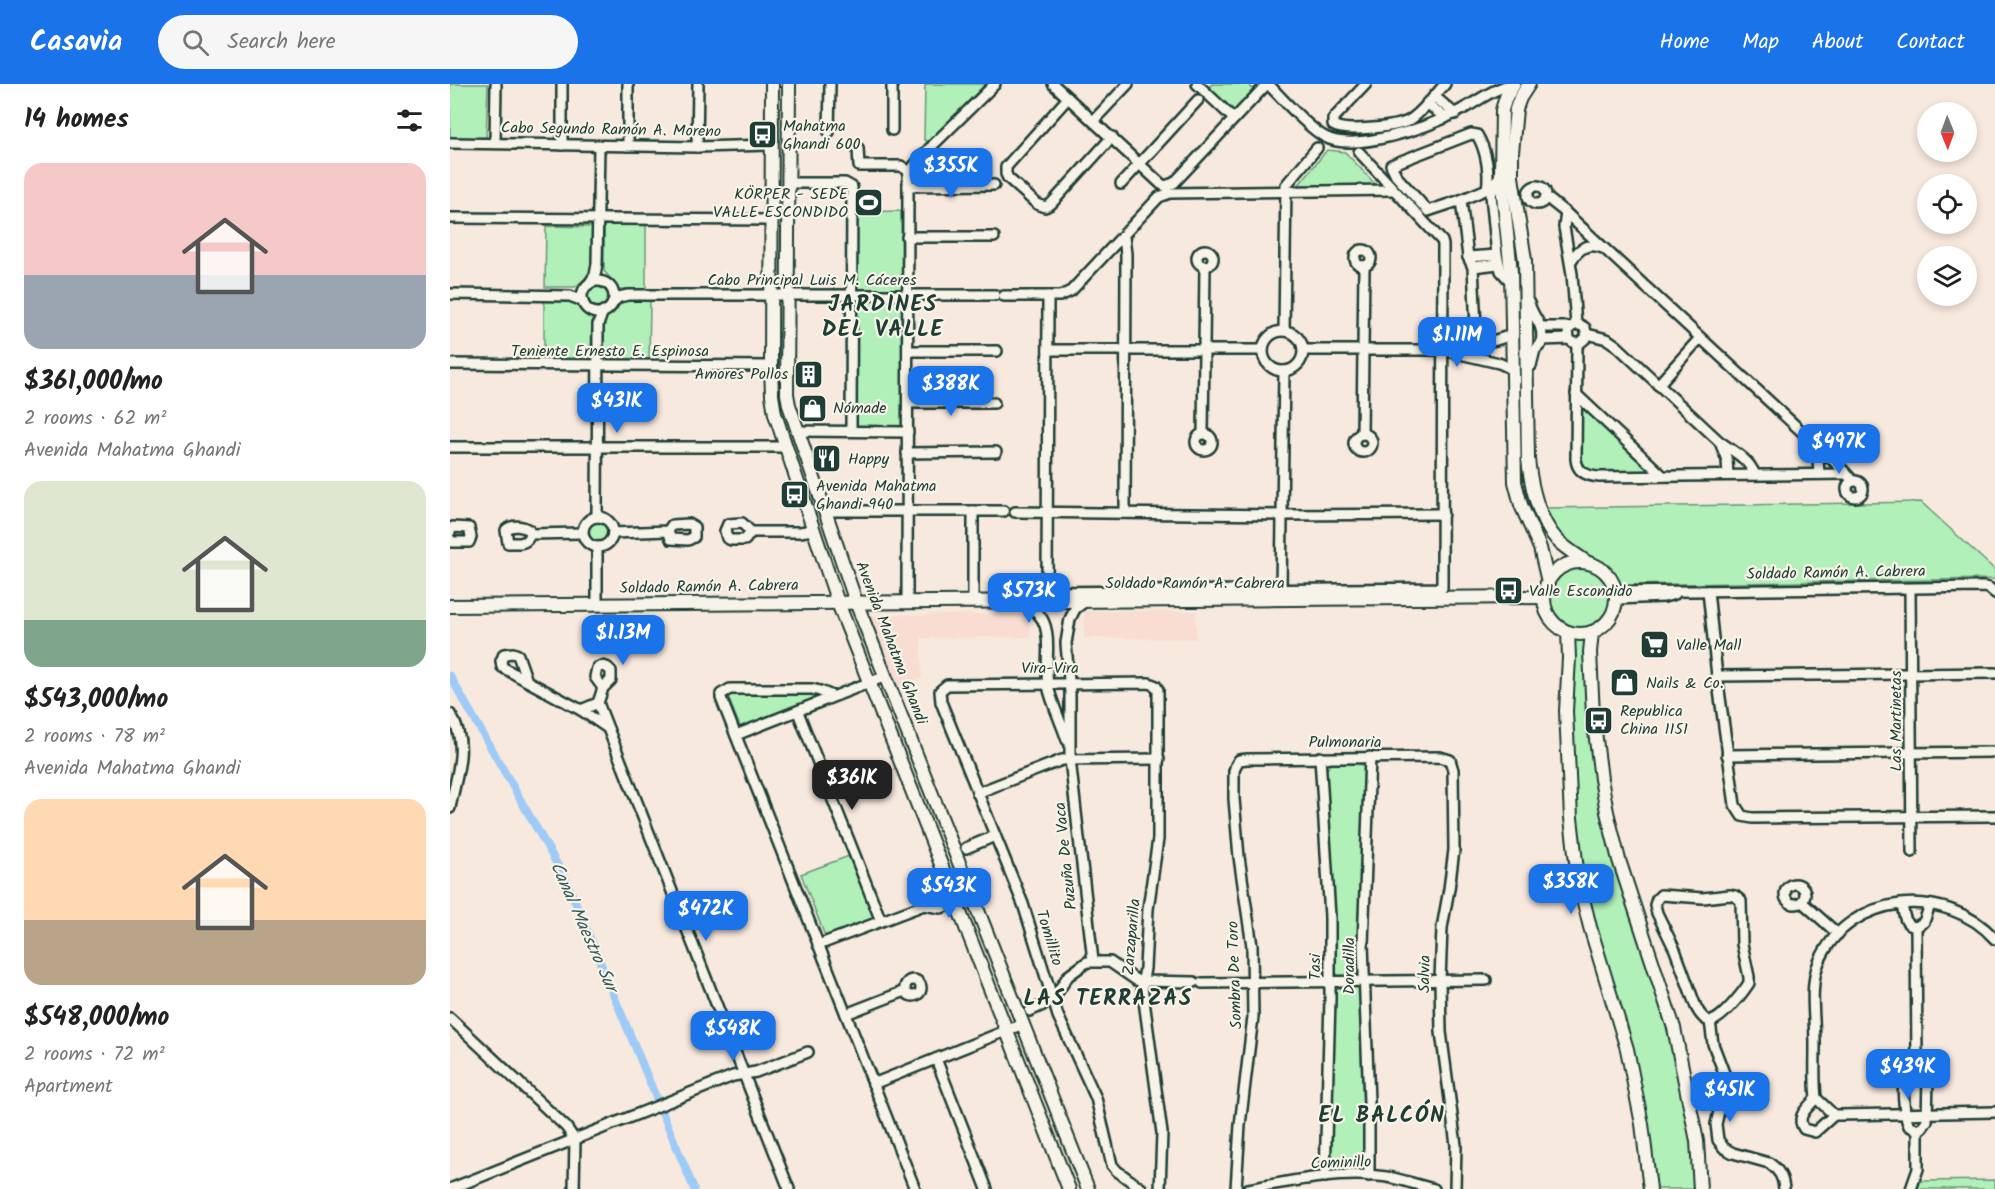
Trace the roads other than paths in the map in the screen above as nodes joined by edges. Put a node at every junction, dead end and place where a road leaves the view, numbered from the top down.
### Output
1 (496, 84) edge
2 (562, 84) edge
3 (628, 84) edge
4 (698, 84) edge
5 (772, 84) edge
6 (789, 84) edge
7 (830, 84) edge
8 (892, 84) edge
9 (995, 84) edge
10 (1053, 84) edge
11 (1128, 84) edge
12 (1268, 84) edge
13 (1366, 84) edge
14 (1445, 84) edge
15 (1514, 84) edge
16 (1529, 84) edge
17 (1202, 86) edge
18 (1068, 98) junction
19 (1198, 100) dead end
20 (1430, 100) junction
21 (1455, 114) junction
22 (1445, 118) junction
23 (1234, 119) junction
24 (1093, 121) junction
25 (892, 130) dead end
26 (829, 132) dead end
27 (1112, 137) junction
28 (450, 143) edge
29 (495, 143) junction
30 (562, 145) junction
31 (599, 145) junction
32 (772, 145) junction
33 (628, 146) junction
34 (697, 147) junction
35 (858, 148) dead end
36 (1317, 148) dead end
37 (1359, 152) dead end
38 (1139, 164) junction
39 (910, 172) junction
40 (1501, 175) junction
41 (789, 183) junction
42 (1121, 184) dead end
43 (994, 185) dead end
44 (908, 186) junction
45 (1393, 190) junction
46 (1285, 191) junction
47 (1546, 197) dead end
48 (1461, 200) junction
49 (1566, 213) junction
50 (450, 218) edge
51 (598, 219) junction
52 (771, 220) junction
53 (908, 237) junction
54 (994, 237) dead end
55 (1124, 237) junction
56 (1605, 249) junction
57 (1468, 257) junction
58 (1498, 260) junction
59 (1570, 261) junction
60 (597, 264) junction
61 (1205, 266) dead end
62 (1364, 266) dead end
63 (1473, 267) junction
64 (1511, 282) junction
65 (587, 285) junction
66 (609, 286) junction
67 (450, 294) edge
68 (628, 295) junction
69 (851, 295) junction
70 (907, 295) junction
71 (570, 296) junction
72 (770, 296) junction
73 (788, 296) junction
74 (1048, 296) junction
75 (1526, 296) junction
76 (583, 301) junction
77 (612, 302) junction
78 (590, 310) junction
79 (603, 311) junction
80 (598, 325) junction
81 (1573, 326) junction
82 (1476, 327) dead end
83 (1541, 327) junction
84 (1284, 331) junction
85 (1587, 334) junction
86 (1512, 335) junction
87 (1700, 338) junction
88 (1542, 340) junction
89 (1573, 342) junction
90 (1048, 350) junction
91 (1125, 350) junction
92 (1205, 350) junction
93 (1263, 350) junction
94 (1303, 350) junction
95 (1362, 350) junction
96 (1443, 350) junction
97 (908, 351) junction
98 (997, 351) dead end
99 (450, 364) edge
100 (597, 366) junction
101 (771, 366) junction
102 (1512, 369) junction
103 (1284, 371) junction
104 (1658, 385) junction
105 (1576, 394) junction
106 (1526, 398) junction
107 (908, 403) junction
108 (994, 403) dead end
109 (1801, 430) junction
110 (797, 431) junction
111 (850, 431) junction
112 (908, 432) junction
113 (1203, 433) dead end
114 (1362, 434) dead end
115 (1720, 442) junction
116 (450, 447) edge
117 (785, 447) junction
118 (596, 448) junction
119 (996, 452) dead end
120 (908, 453) junction
121 (1819, 474) junction
122 (1728, 475) junction
123 (1755, 475) junction
124 (1663, 476) junction
125 (825, 511) junction
126 (907, 511) junction
127 (973, 511) junction
128 (1004, 511) dead end
129 (1015, 512) dead end
130 (1047, 512) junction
131 (1125, 513) junction
132 (1443, 514) junction
133 (1282, 515) junction
134 (597, 517) junction
135 (813, 530) junction
136 (668, 531) dead end
137 (450, 532) edge
138 (613, 532) junction
139 (751, 532) dead end
140 (582, 533) junction
141 (530, 534) dead end
142 (450, 538) edge
143 (597, 548) junction
144 (1588, 563) junction
145 (1548, 582) junction
146 (1910, 589) junction
147 (1281, 590) junction
148 (1708, 591) junction
149 (1992, 591) edge
150 (1684, 592) junction
151 (1616, 596) junction
152 (1544, 597) junction
153 (973, 600) junction
154 (1018, 600) junction
155 (1087, 600) junction
156 (907, 601) junction
157 (856, 602) junction
158 (838, 603) junction
159 (597, 605) junction
160 (450, 606) edge
161 (1568, 632) junction
162 (1592, 632) junction
163 (1066, 643) junction
164 (1047, 644) junction
165 (1995, 673) edge
166 (1910, 674) junction
167 (886, 676) junction
168 (1717, 676) junction
169 (527, 681) dead end
170 (870, 681) junction
171 (1048, 683) junction
172 (1069, 683) junction
173 (943, 687) joint
174 (1156, 687) joint
175 (603, 688) dead end
176 (832, 696) junction
177 (598, 703) junction
178 (581, 710) junction
179 (798, 712) junction
180 (450, 714) edge
181 (606, 727) junction
182 (736, 735) junction
183 (1070, 748) junction
184 (1995, 752) edge
185 (1911, 753) junction
186 (1727, 755) junction
187 (1320, 757) junction
188 (1370, 757) junction
189 (1070, 759) junction
190 (1159, 759) junction
191 (1239, 760) joint
192 (1450, 760) joint
193 (977, 793) junction
194 (450, 808) edge
195 (1995, 816) edge
196 (1912, 817) junction
197 (995, 836) junction
198 (966, 848) dead end
199 (1912, 852) dead end
200 (971, 892) junction
201 (955, 898) junction
202 (1802, 902) dead end
203 (1902, 905) junction
204 (1930, 905) junction
205 (881, 921) junction
206 (1916, 927) junction
207 (1993, 932) edge
208 (1838, 934) junction
209 (818, 945) junction
210 (1093, 961) junction
211 (1363, 980) junction
212 (1440, 980) junction
213 (1486, 980) dead end
214 (1142, 981) junction
215 (1330, 981) junction
216 (1254, 983) junction
217 (905, 991) dead end
218 (1052, 1001) junction
219 (1030, 1011) dead end
220 (846, 1014) junction
221 (450, 1018) edge
222 (1710, 1021) junction
223 (1023, 1024) junction
224 (1007, 1031) junction
225 (808, 1052) dead end
226 (936, 1059) junction
227 (1917, 1062) junction
228 (744, 1075) junction
229 (873, 1084) junction
230 (1816, 1098) junction
231 (1995, 1112) edge
232 (1905, 1113) junction
233 (1928, 1113) junction
234 (1834, 1114) junction
235 (1918, 1130) junction
236 (574, 1140) junction
237 (1369, 1176) junction
238 (1325, 1177) junction
239 (1383, 1177) junction
240 (1308, 1184) edge
241 (450, 1189) edge
242 (574, 1189) edge
243 (789, 1189) edge
244 (915, 1189) edge
245 (987, 1189) edge
246 (1069, 1189) edge
247 (1088, 1189) edge
248 (1142, 1189) edge
249 (1160, 1189) edge
250 (1236, 1189) edge
251 (1248, 1189) edge
252 (1383, 1189) edge
253 (1434, 1189) edge
254 (1455, 1189) edge
255 (1650, 1189) edge
256 (1700, 1189) edge
257 (1784, 1189) edge
258 (1911, 1189) edge

1 - 29 street
2 - 30 street
3 - 33 street
4 - 34 street
5 - 32 main road, Avenida Mahatma Ghandi
6 - 41 main road, Avenida Mahatma Ghandi
7 - 26 street
8 - 25 street
9 - 39 street
10 - 18 street
11 - 24 street
12 - 22 street
12 - 23 street
13 - 20 street
14 - 20 street
15 - 21 street
15 - 40 main road
16 - 75 main road
17 - 23 street
18 - 24 street
18 - 27 street
19 - 38 street
20 - 21 street
20 - 22 street
21 - 22 street
23 - 38 street
24 - 27 street
27 - 38 street
28 - 29 street, Cabo Segundo Ramón A. Moreno
29 - 30 street, Cabo Segundo Ramón A. Moreno
30 - 31 street, Cabo Segundo Ramón A. Moreno
31 - 33 street, Cabo Segundo Ramón A. Moreno
31 - 51 street
32 - 34 street, Cabo Segundo Ramón A. Moreno
32 - 52 main road, Avenida Mahatma Ghandi
33 - 34 street, Cabo Segundo Ramón A. Moreno
35 - 39 street
36 - 46 street
37 - 45 street
38 - 42 street
39 - 44 street
40 - 58 street
40 - 64 main road
41 - 69 street
41 - 73 main road, Avenida Mahatma Ghandi
43 - 44 street
44 - 53 street
45 - 46 street, Cabo Principal Luis M. Cáceres
45 - 96 street
46 - 55 street, Cabo Principal Luis M. Cáceres
46 - 84 street
47 - 49 street
48 - 48 street
48 - 57 street
49 - 56 street
49 - 59 street
50 - 51 street
51 - 52 street
51 - 60 street
52 - 72 main road, Avenida Mahatma Ghandi
53 - 54 street
53 - 70 street
55 - 74 street, Cabo Principal Luis M. Cáceres
55 - 91 street
56 - 59 street
56 - 87 street
57 - 58 street
57 - 63 street
58 - 63 street
58 - 64 street
59 - 81 street
60 - 65 street
60 - 66 street
61 - 92 street
62 - 95 street
63 - 82 street
64 - 86 main road
65 - 66 street
65 - 71 street
65 - 76 street
66 - 68 street, Cabo Principal Luis M. Cáceres
66 - 77 street
67 - 71 street
68 - 72 street, Cabo Principal Luis M. Cáceres
68 - 77 street, Cabo Principal Luis M. Cáceres
69 - 70 street, Cabo Principal Luis M. Cáceres
69 - 73 street, Cabo Principal Luis M. Cáceres
69 - 111 street
70 - 74 street, Cabo Principal Luis M. Cáceres
70 - 97 street
71 - 76 street
72 - 73 street, Cabo Principal Luis M. Cáceres
72 - 101 main road, Avenida Mahatma Ghandi
73 - 110 main road, Avenida Mahatma Ghandi
74 - 90 street
75 - 83 street
75 - 106 main road
76 - 78 street
77 - 79 street
78 - 79 street
78 - 80 street
79 - 80 street
80 - 100 street
81 - 83 street
81 - 85 street
81 - 89 street
83 - 88 street
84 - 93 street
84 - 94 street
85 - 89 street
85 - 104 street
86 - 96 street
86 - 102 main road
87 - 104 street
87 - 109 street
88 - 89 street
88 - 106 street
89 - 105 street
90 - 91 street
90 - 130 street
91 - 92 street
91 - 131 street
92 - 93 street
92 - 113 street
93 - 103 street
94 - 95 street
94 - 103 street
95 - 96 street
95 - 114 street
96 - 102 street
96 - 132 street
97 - 98 street
97 - 107 street
99 - 100 street, Teniente Ernesto E. Espinosa
100 - 101 street, Teniente Ernesto E. Espinosa
100 - 118 street
101 - 117 main road, Avenida Mahatma Ghandi
102 - 145 main road
103 - 133 street
104 - 115 street
105 - 124 street
105 - 124 street
106 - 144 main road
107 - 108 street
107 - 112 street
109 - 121 street
109 - 121 street
110 - 111 street
110 - 125 main road, Avenida Mahatma Ghandi
111 - 112 street
112 - 120 street
115 - 122 street
115 - 123 street
116 - 118 street
117 - 118 street
117 - 135 main road, Avenida Mahatma Ghandi
118 - 134 street
119 - 120 street
120 - 126 street
121 - 123 street
122 - 123 street
122 - 124 street
125 - 126 street
125 - 157 main road, Avenida Mahatma Ghandi
126 - 127 street
126 - 156 street
127 - 128 street
127 - 153 street
129 - 130 street
130 - 131 street
130 - 147 street
131 - 133 street
132 - 133 street
132 - 147 street
133 - 147 street
134 - 138 street
134 - 140 street
135 - 139 street
135 - 158 main road, Avenida Mahatma Ghandi
136 - 138 street
137 - 142 street
138 - 143 street
140 - 141 street
140 - 143 street
143 - 159 street
144 - 145 main road
144 - 151 main road
145 - 152 main road
146 - 148 street, Soldado Ramón A. Cabrera
146 - 149 street, Soldado Ramón A. Cabrera
146 - 166 street, Las Martinetas
148 - 150 street, Soldado Ramón A. Cabrera
148 - 168 street
150 - 151 street, Soldado Ramón A. Cabrera
150 - 151 street, Soldado Ramón A. Cabrera
151 - 162 main road
152 - 155 main road, Soldado Ramón A. Cabrera
152 - 161 main road
153 - 154 main road, Soldado Ramón A. Cabrera
153 - 156 main road, Soldado Ramón A. Cabrera
154 - 155 main road, Soldado Ramón A. Cabrera
154 - 164 street
155 - 163 street, Puzuña De Vaca
156 - 157 main road, Soldado Ramón A. Cabrera
157 - 158 main road, Soldado Ramón A. Cabrera
157 - 167 main road, Avenida Mahatma Ghandi
158 - 159 main road, Soldado Ramón A. Cabrera
158 - 170 main road, Avenida Mahatma Ghandi
159 - 160 main road, Soldado Ramón A. Cabrera
161 - 162 main road
161 - 255 main road
162 - 256 main road
163 - 164 street
163 - 172 street, Puzuña De Vaca
164 - 171 street
165 - 166 street
166 - 168 street
166 - 185 street, Las Martinetas
167 - 170 street
167 - 200 main road, Avenida Mahatma Ghandi
168 - 186 street
169 - 178 street
170 - 176 street
170 - 201 main road, Avenida Mahatma Ghandi
171 - 172 street, Vira-Vira
171 - 173 street, Vira-Vira
171 - 183 street
172 - 174 street, Vira-Vira
172 - 183 street, Puzuña De Vaca
173 - 193 street, Tomillito
174 - 190 street, Zarzaparilla
175 - 177 street
176 - 179 street
176 - 182 street
177 - 178 street
177 - 181 street
178 - 181 street
179 - 182 street
179 - 205 street
180 - 194 street
181 - 228 street
182 - 209 street
183 - 189 street, Puzuña De Vaca
184 - 185 street
185 - 186 street
185 - 196 street, Las Martinetas
186 - 196 street
187 - 188 street, Pulmonaria
187 - 191 street, Pulmonaria
187 - 215 street, Tasi
188 - 192 street, Pulmonaria
188 - 211 street, Doradilla
189 - 190 street
189 - 193 street
189 - 210 street, Puzuña De Vaca
190 - 214 street, Zarzaparilla
191 - 216 street, Sombra De Toro
192 - 212 street, Salvia
193 - 197 street, Tomillito
195 - 196 street
196 - 199 street, Las Martinetas
197 - 198 street
197 - 218 street, Tomillito
200 - 201 street
200 - 223 main road, Avenida Mahatma Ghandi
201 - 205 street
201 - 224 main road, Avenida Mahatma Ghandi
202 - 208 street
203 - 204 street
203 - 206 street
203 - 208 street
204 - 206 street
204 - 207 street
205 - 209 street
206 - 227 street
208 - 230 street
209 - 220 street
210 - 214 street
210 - 218 street
211 - 212 street
211 - 215 street
211 - 237 street, Doradilla
212 - 213 street
212 - 254 street, Salvia
214 - 216 street
214 - 249 street, Zarzaparilla
215 - 216 street
215 - 238 street, Tasi
216 - 250 street, Sombra De Toro
217 - 220 street
218 - 219 street
218 - 248 street, Tomillito
220 - 229 street
221 - 236 street
222 - 222 street
222 - 257 street
223 - 224 street
223 - 247 main road, Avenida Mahatma Ghandi
224 - 226 street
224 - 246 main road, Avenida Mahatma Ghandi
225 - 228 street
226 - 229 street
226 - 245 street
227 - 232 street
227 - 233 street
228 - 236 street
228 - 243 street
229 - 244 street
230 - 234 street
230 - 234 street
231 - 233 street
232 - 233 street
232 - 234 street
232 - 235 street
233 - 235 street
235 - 258 street
236 - 241 street
236 - 242 street
237 - 238 street, Cominillo
237 - 239 street, Cominillo
238 - 240 street, Cominillo
239 - 252 street
239 - 253 street, Cominillo
240 - 251 street, Cominillo

